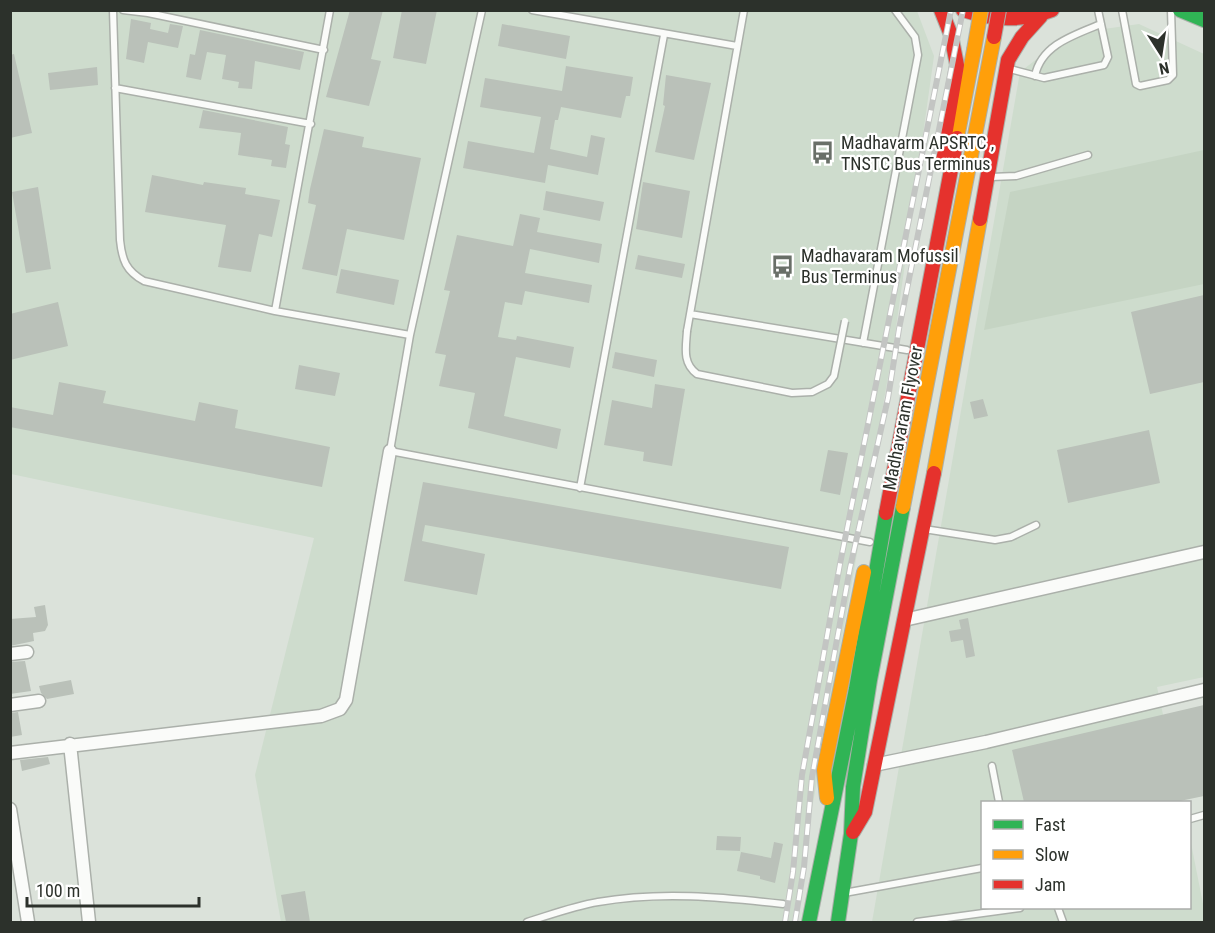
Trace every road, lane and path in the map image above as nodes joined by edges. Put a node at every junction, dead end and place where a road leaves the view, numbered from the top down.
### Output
1 (113, 10) edge
2 (123, 10) edge
3 (330, 10) edge
4 (482, 10) edge
5 (532, 10) edge
6 (744, 10) edge
7 (895, 10) edge
8 (941, 10) edge
9 (963, 10) edge
10 (981, 10) edge
11 (999, 10) edge
12 (1098, 10) edge
13 (1122, 10) edge
14 (1171, 10) edge
15 (1180, 10) edge
16 (1046, 13) edge
17 (1204, 20) edge
18 (1101, 24) junction
19 (664, 35) junction
20 (737, 46) junction
21 (324, 50) junction
22 (1006, 68) junction
23 (1035, 76) junction
24 (115, 88) junction
25 (311, 124) junction
26 (1088, 155) dead end
27 (988, 178) junction
28 (275, 311) junction
29 (690, 314) junction
30 (845, 321) dead end
31 (410, 335) junction
32 (863, 343) junction
33 (907, 350) junction
34 (390, 451) junction
35 (580, 488) junction
36 (1036, 525) dead end
37 (923, 529) junction
38 (870, 542) junction
39 (1204, 552) edge
40 (904, 620) junction
41 (27, 652) dead end
42 (10, 654) edge
43 (1204, 690) edge
44 (39, 701) dead end
45 (10, 705) edge
46 (70, 744) junction
47 (10, 753) edge
48 (874, 765) junction
49 (992, 766) dead end
50 (999, 801) edge
51 (10, 809) edge
52 (829, 815) junction
53 (851, 834) junction
54 (981, 868) edge
55 (842, 893) junction
56 (783, 904) dead end
57 (1013, 909) edge
58 (28, 922) edge
59 (89, 922) edge
60 (527, 922) edge
61 (809, 922) edge
62 (838, 922) edge
63 (917, 922) edge

1 - 24 lane
2 - 21 lane
3 - 21 lane
4 - 31 lane
5 - 19 lane
6 - 20 lane
7 - 32 lane
8 - 33 main road
9 - 16 main road
10 - 52 main road, Madhavaram Flyover, bridge
11 - 53 main road, Madhavaram Flyover, bridge
12 - 18 lane
13 - 14 lane
15 - 17 main road
16 - 22 main road
18 - 23 lane
18 - 23 lane
19 - 20 lane
19 - 35 lane
20 - 29 lane
21 - 25 lane
22 - 23 lane
22 - 27 main road
24 - 25 lane
24 - 28 lane
25 - 28 lane
26 - 27 lane
27 - 37 main road
28 - 31 lane
29 - 30 lane, bridge
29 - 32 lane
31 - 34 lane
32 - 33 lane
33 - 38 main road
34 - 35 lane
34 - 46 street
35 - 38 lane
36 - 37 lane
37 - 40 main road
38 - 52 main road
39 - 40 street
40 - 48 main road
41 - 42 street
43 - 48 street
44 - 45 street
46 - 47 street
46 - 59 street
48 - 53 main road
49 - 50 lane
51 - 58 street
52 - 61 main road, Madhavaram Flyover
53 - 55 main road
54 - 55 lane
55 - 62 main road
56 - 60 lane
57 - 63 lane

